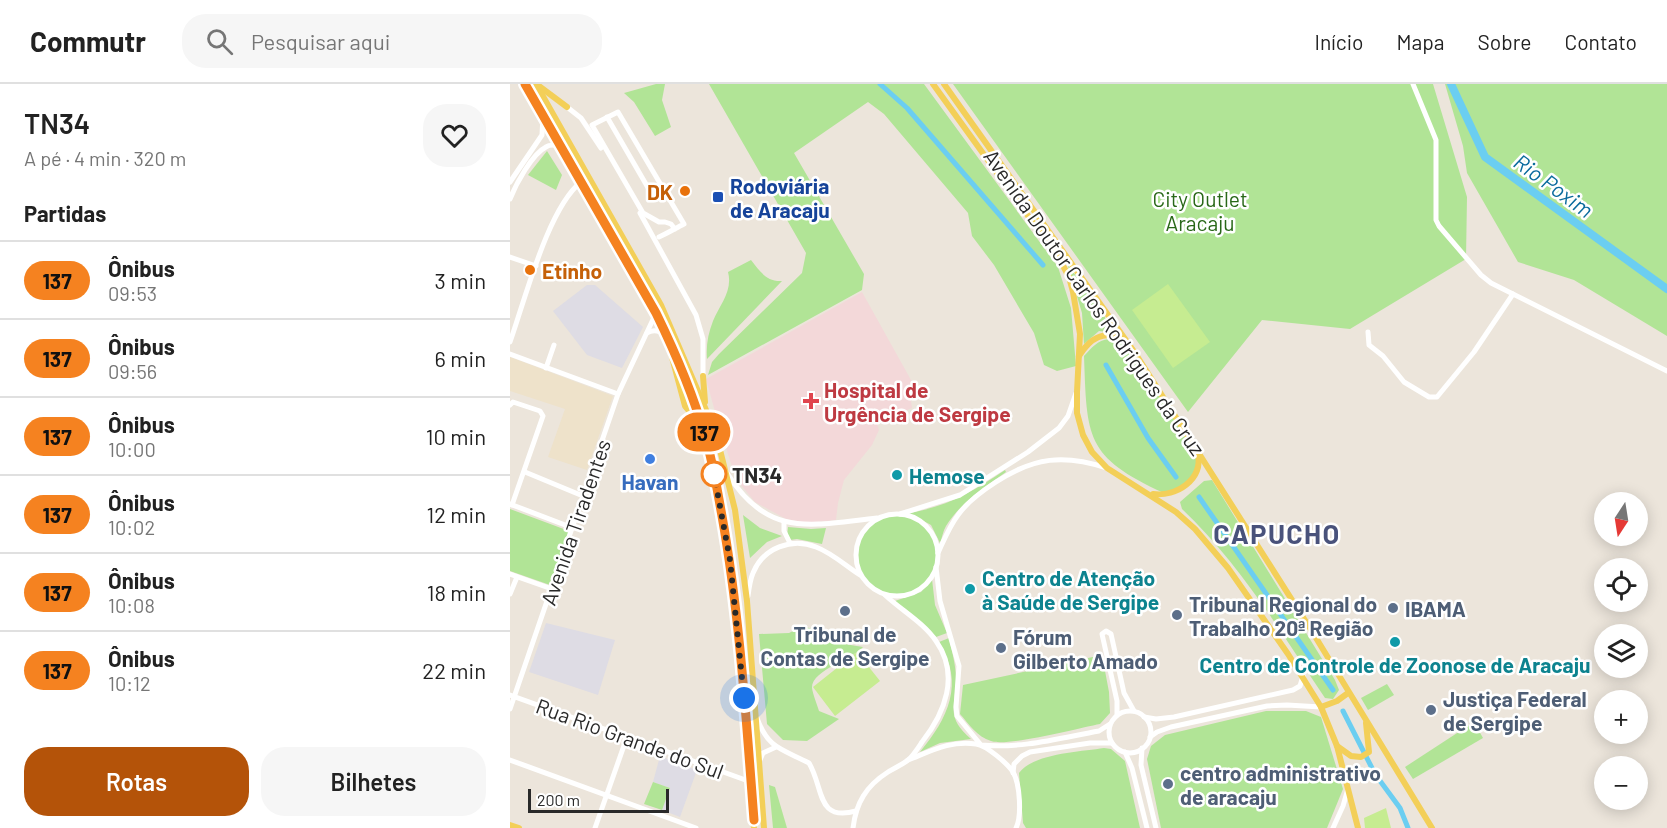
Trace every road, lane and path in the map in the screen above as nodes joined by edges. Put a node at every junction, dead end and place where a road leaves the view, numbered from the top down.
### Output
1 (525, 84) edge
2 (536, 84) edge
3 (933, 84) edge
4 (944, 84) edge
5 (1413, 84) edge
6 (567, 107) joint
7 (543, 115) junction
8 (608, 117) junction
9 (561, 146) junction
10 (510, 165) edge
11 (517, 169) junction
12 (510, 182) edge
13 (581, 182) junction
14 (665, 192) junction
15 (510, 199) edge
16 (675, 229) junction
17 (659, 237) dead end
18 (510, 257) edge
19 (536, 266) junction
20 (1513, 294) junction
21 (656, 313) junction
22 (1368, 332) dead end
23 (668, 336) junction
24 (644, 337) junction
25 (510, 342) edge
26 (1128, 342) junction
27 (554, 345) dead end
28 (510, 354) edge
29 (1079, 357) junction
30 (546, 368) junction
31 (1667, 371) edge
32 (703, 376) joint
33 (1077, 392) junction
34 (618, 394) junction
35 (512, 404) edge
36 (706, 409) junction
37 (698, 412) junction
38 (1198, 450) junction
39 (1006, 466) junction
40 (1107, 468) junction
41 (525, 472) junction
42 (1012, 472) junction
43 (727, 473) junction
44 (1149, 494) junction
45 (583, 496) junction
46 (511, 504) edge
47 (900, 514) junction
48 (879, 518) junction
49 (784, 522) junction
50 (573, 528) junction
51 (790, 543) junction
52 (938, 553) junction
53 (936, 567) junction
54 (860, 575) junction
55 (513, 576) edge
56 (552, 589) junction
57 (510, 594) edge
58 (885, 595) junction
59 (747, 601) junction
60 (1302, 676) junction
61 (1348, 693) junction
62 (512, 696) edge
63 (1321, 707) junction
64 (510, 709) edge
65 (1134, 711) junction
66 (1117, 715) junction
67 (757, 717) junction
68 (1144, 717) junction
69 (1366, 720) junction
70 (1110, 724) junction
71 (627, 737) junction
72 (1150, 737) junction
73 (1112, 743) junction
74 (981, 745) junction
75 (1337, 746) junction
76 (776, 747) junction
77 (1143, 748) junction
78 (1125, 752) junction
79 (510, 760) edge
80 (907, 760) junction
81 (759, 762) junction
82 (1013, 772) junction
83 (751, 782) junction
84 (1349, 787) junction
85 (606, 795) junction
86 (856, 811) junction
87 (510, 825) edge
88 (1019, 826) edge
89 (764, 827) edge
90 (519, 828) edge
91 (596, 828) edge
92 (696, 828) edge
93 (753, 828) edge
94 (853, 828) edge
95 (1147, 828) edge
96 (1156, 828) edge
97 (1333, 828) edge
98 (1358, 828) edge
99 (1432, 828) edge

1 - 7 main road
2 - 6 main road
2 - 36 main road
3 - 29 main road, Avenida Doutor Carlos Rodrigues da Cruz
4 - 26 main road, Avenida Doutor Carlos Rodrigues da Cruz
5 - 20 street
6 - 32 street
7 - 9 main road
7 - 11 street
8 - 14 street
8 - 14 street
8 - 16 street
9 - 13 main road
9 - 15 street
10 - 11 street
11 - 12 street
13 - 19 street
13 - 21 main road
14 - 16 street
16 - 17 street
18 - 19 street
19 - 25 street
20 - 22 street
20 - 31 street
21 - 23 main road
21 - 24 street, Avenida Tiradentes
23 - 24 street
23 - 37 main road
24 - 34 street, Avenida Tiradentes
26 - 29 main road
26 - 38 main road, Avenida Doutor Carlos Rodrigues da Cruz
27 - 30 street
28 - 30 street
29 - 33 main road, Avenida Doutor Carlos Rodrigues da Cruz
30 - 34 street
32 - 36 main road
33 - 39 street
33 - 40 main road
34 - 45 street, Avenida Tiradentes
35 - 41 street
36 - 37 main road
36 - 43 main road
37 - 83 main road
38 - 44 main road
38 - 61 main road, Avenida Doutor Carlos Rodrigues da Cruz
39 - 42 street
39 - 47 street
40 - 42 street
40 - 44 main road
41 - 45 street
41 - 46 street
42 - 52 street
43 - 49 street
43 - 59 main road
44 - 60 main road
45 - 50 street, Avenida Tiradentes
46 - 50 street
47 - 48 street
47 - 52 street
48 - 49 street
48 - 54 street
49 - 51 street
50 - 56 street, Avenida Tiradentes
51 - 54 street
51 - 59 street
52 - 53 street
53 - 58 street
53 - 74 street
54 - 58 street
55 - 56 street
55 - 57 street
56 - 62 street, Avenida Tiradentes
58 - 80 street
59 - 67 main road
60 - 63 main road
60 - 68 street
61 - 63 main road
61 - 69 main road, Avenida Doutor Carlos Rodrigues da Cruz
62 - 64 street, Avenida Tiradentes
62 - 71 street, Rua Rio Grande do Sul
63 - 72 street
63 - 75 main road
65 - 66 street
65 - 66 street
65 - 68 street
66 - 70 street
67 - 76 street
67 - 81 main road
68 - 72 street
69 - 75 main road
69 - 99 main road, Avenida Doutor Carlos Rodrigues da Cruz
70 - 73 street
70 - 74 street
71 - 83 street, Rua Rio Grande do Sul
71 - 85 street
72 - 77 street
73 - 78 street
73 - 82 street
74 - 80 street
74 - 82 street
75 - 84 main road
76 - 81 street
76 - 86 street
77 - 78 street
77 - 96 street
78 - 95 street
79 - 85 street
80 - 86 street
81 - 89 main road
82 - 88 street
83 - 93 main road
84 - 97 street
84 - 98 main road
85 - 91 street
85 - 92 street
86 - 94 street
87 - 90 main road

